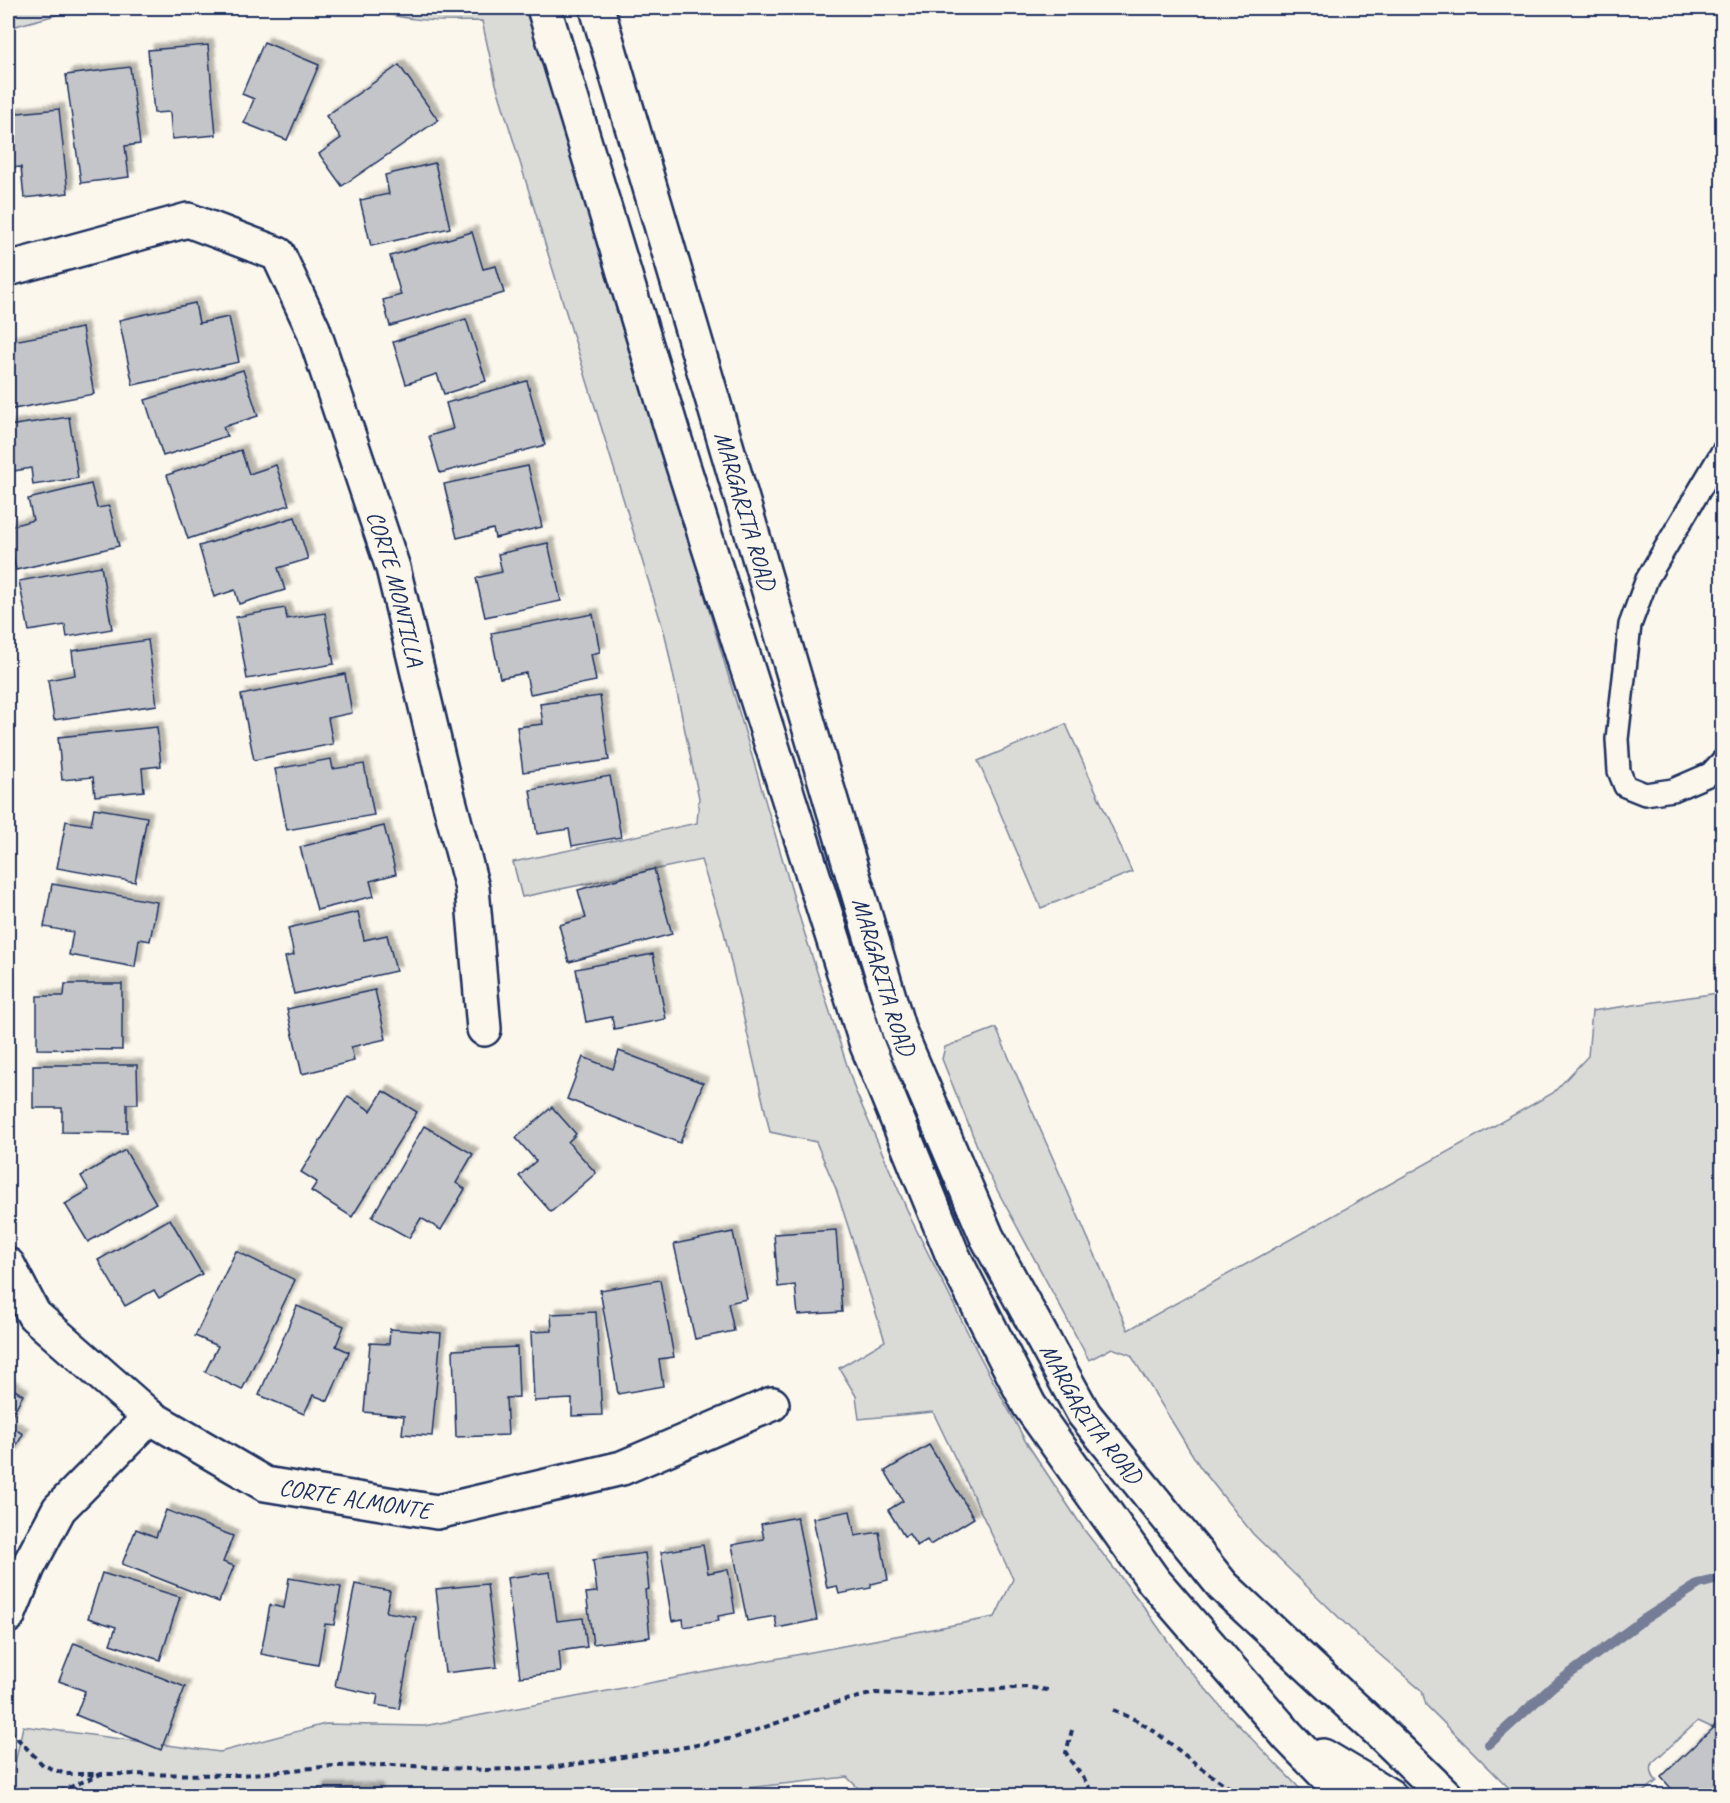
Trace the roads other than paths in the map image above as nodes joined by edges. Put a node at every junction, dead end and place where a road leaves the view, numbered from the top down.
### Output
1 (543, 8) edge
2 (597, 8) edge
3 (8, 269) edge
4 (1722, 452) edge
5 (1722, 761) edge
6 (484, 1029) dead end
7 (8, 1265) edge
8 (772, 1404) dead end
9 (150, 1417) junction
10 (8, 1616) edge
11 (1288, 1736) junction
12 (1346, 1796) edge
13 (1390, 1796) edge
14 (1446, 1796) edge

1 - 11 main road, MARGARITA ROAD
2 - 14 main road, MARGARITA ROAD
3 - 6 main road, CORTE MONTILLA
4 - 5 lane
7 - 9 main road, CORTE ALMONTE
8 - 9 main road, CORTE ALMONTE
9 - 10 main road
11 - 12 main road, MARGARITA ROAD
11 - 13 main road

